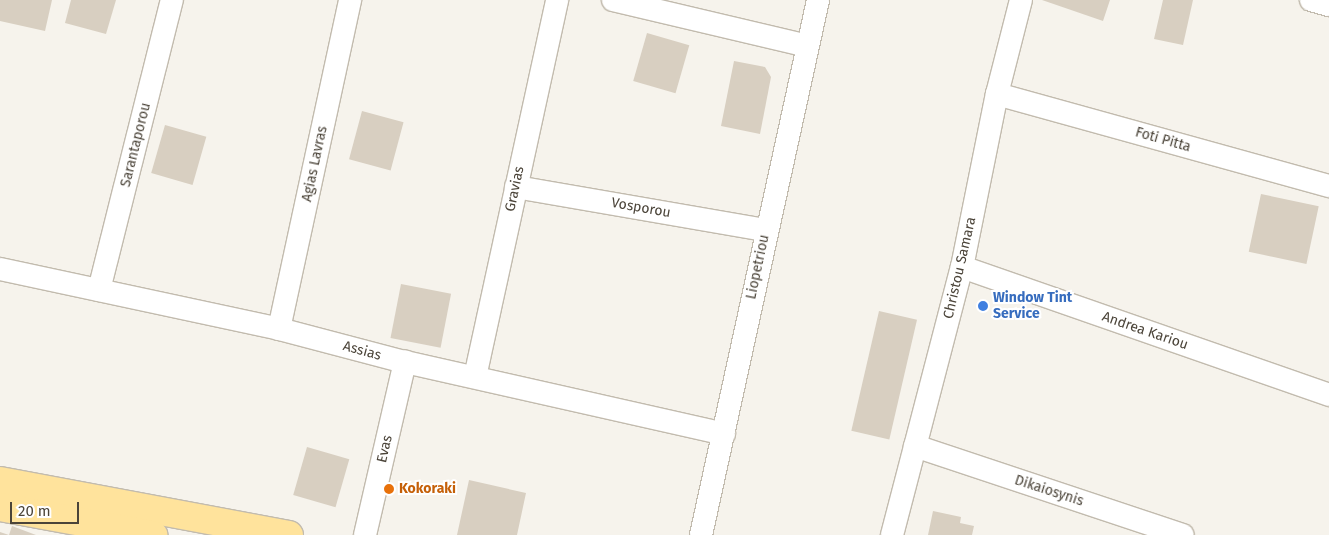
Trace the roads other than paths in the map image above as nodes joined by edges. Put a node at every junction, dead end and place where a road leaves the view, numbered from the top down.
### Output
1 (172, 0) edge
2 (350, 0) edge
3 (557, 0) edge
4 (613, 0) edge
5 (818, 0) edge
6 (1021, 0) edge
7 (1311, 0) edge
8 (1329, 5) edge
9 (807, 46) junction
10 (997, 94) junction
11 (516, 186) junction
12 (1329, 186) edge
13 (766, 230) junction
14 (962, 267) junction
15 (0, 269) edge
16 (99, 290) junction
17 (279, 329) junction
18 (405, 362) junction
19 (475, 378) junction
20 (1329, 395) edge
21 (724, 434) junction
22 (915, 446) junction
23 (0, 481) edge
24 (0, 507) edge
25 (153, 535) edge
26 (289, 535) edge
27 (364, 535) edge
28 (701, 535) edge
29 (892, 535) edge
30 (1183, 535) edge

1 - 16 street, Sarantaporou
2 - 17 street, Agias Lavras
3 - 11 street, Gravias
4 - 9 street
5 - 9 street, Liopetriou
6 - 10 street, Christou Samara
7 - 8 street
9 - 13 street, Liopetriou
10 - 12 street, Foti Pitta
10 - 14 street, Christou Samara
11 - 13 street, Vosporou
11 - 19 street, Gravias
13 - 21 street, Liopetriou
14 - 20 street, Andrea Kariou
14 - 22 street, Christou Samara
15 - 16 street, Assias
16 - 17 street, Assias
17 - 18 street, Assias
18 - 19 street, Assias
18 - 27 street, Evas
19 - 21 street, Assias
21 - 28 street, Liopetriou
22 - 29 street, Christou Samara
22 - 30 street, Dikaiosynis
23 - 26 main road
24 - 25 main road

